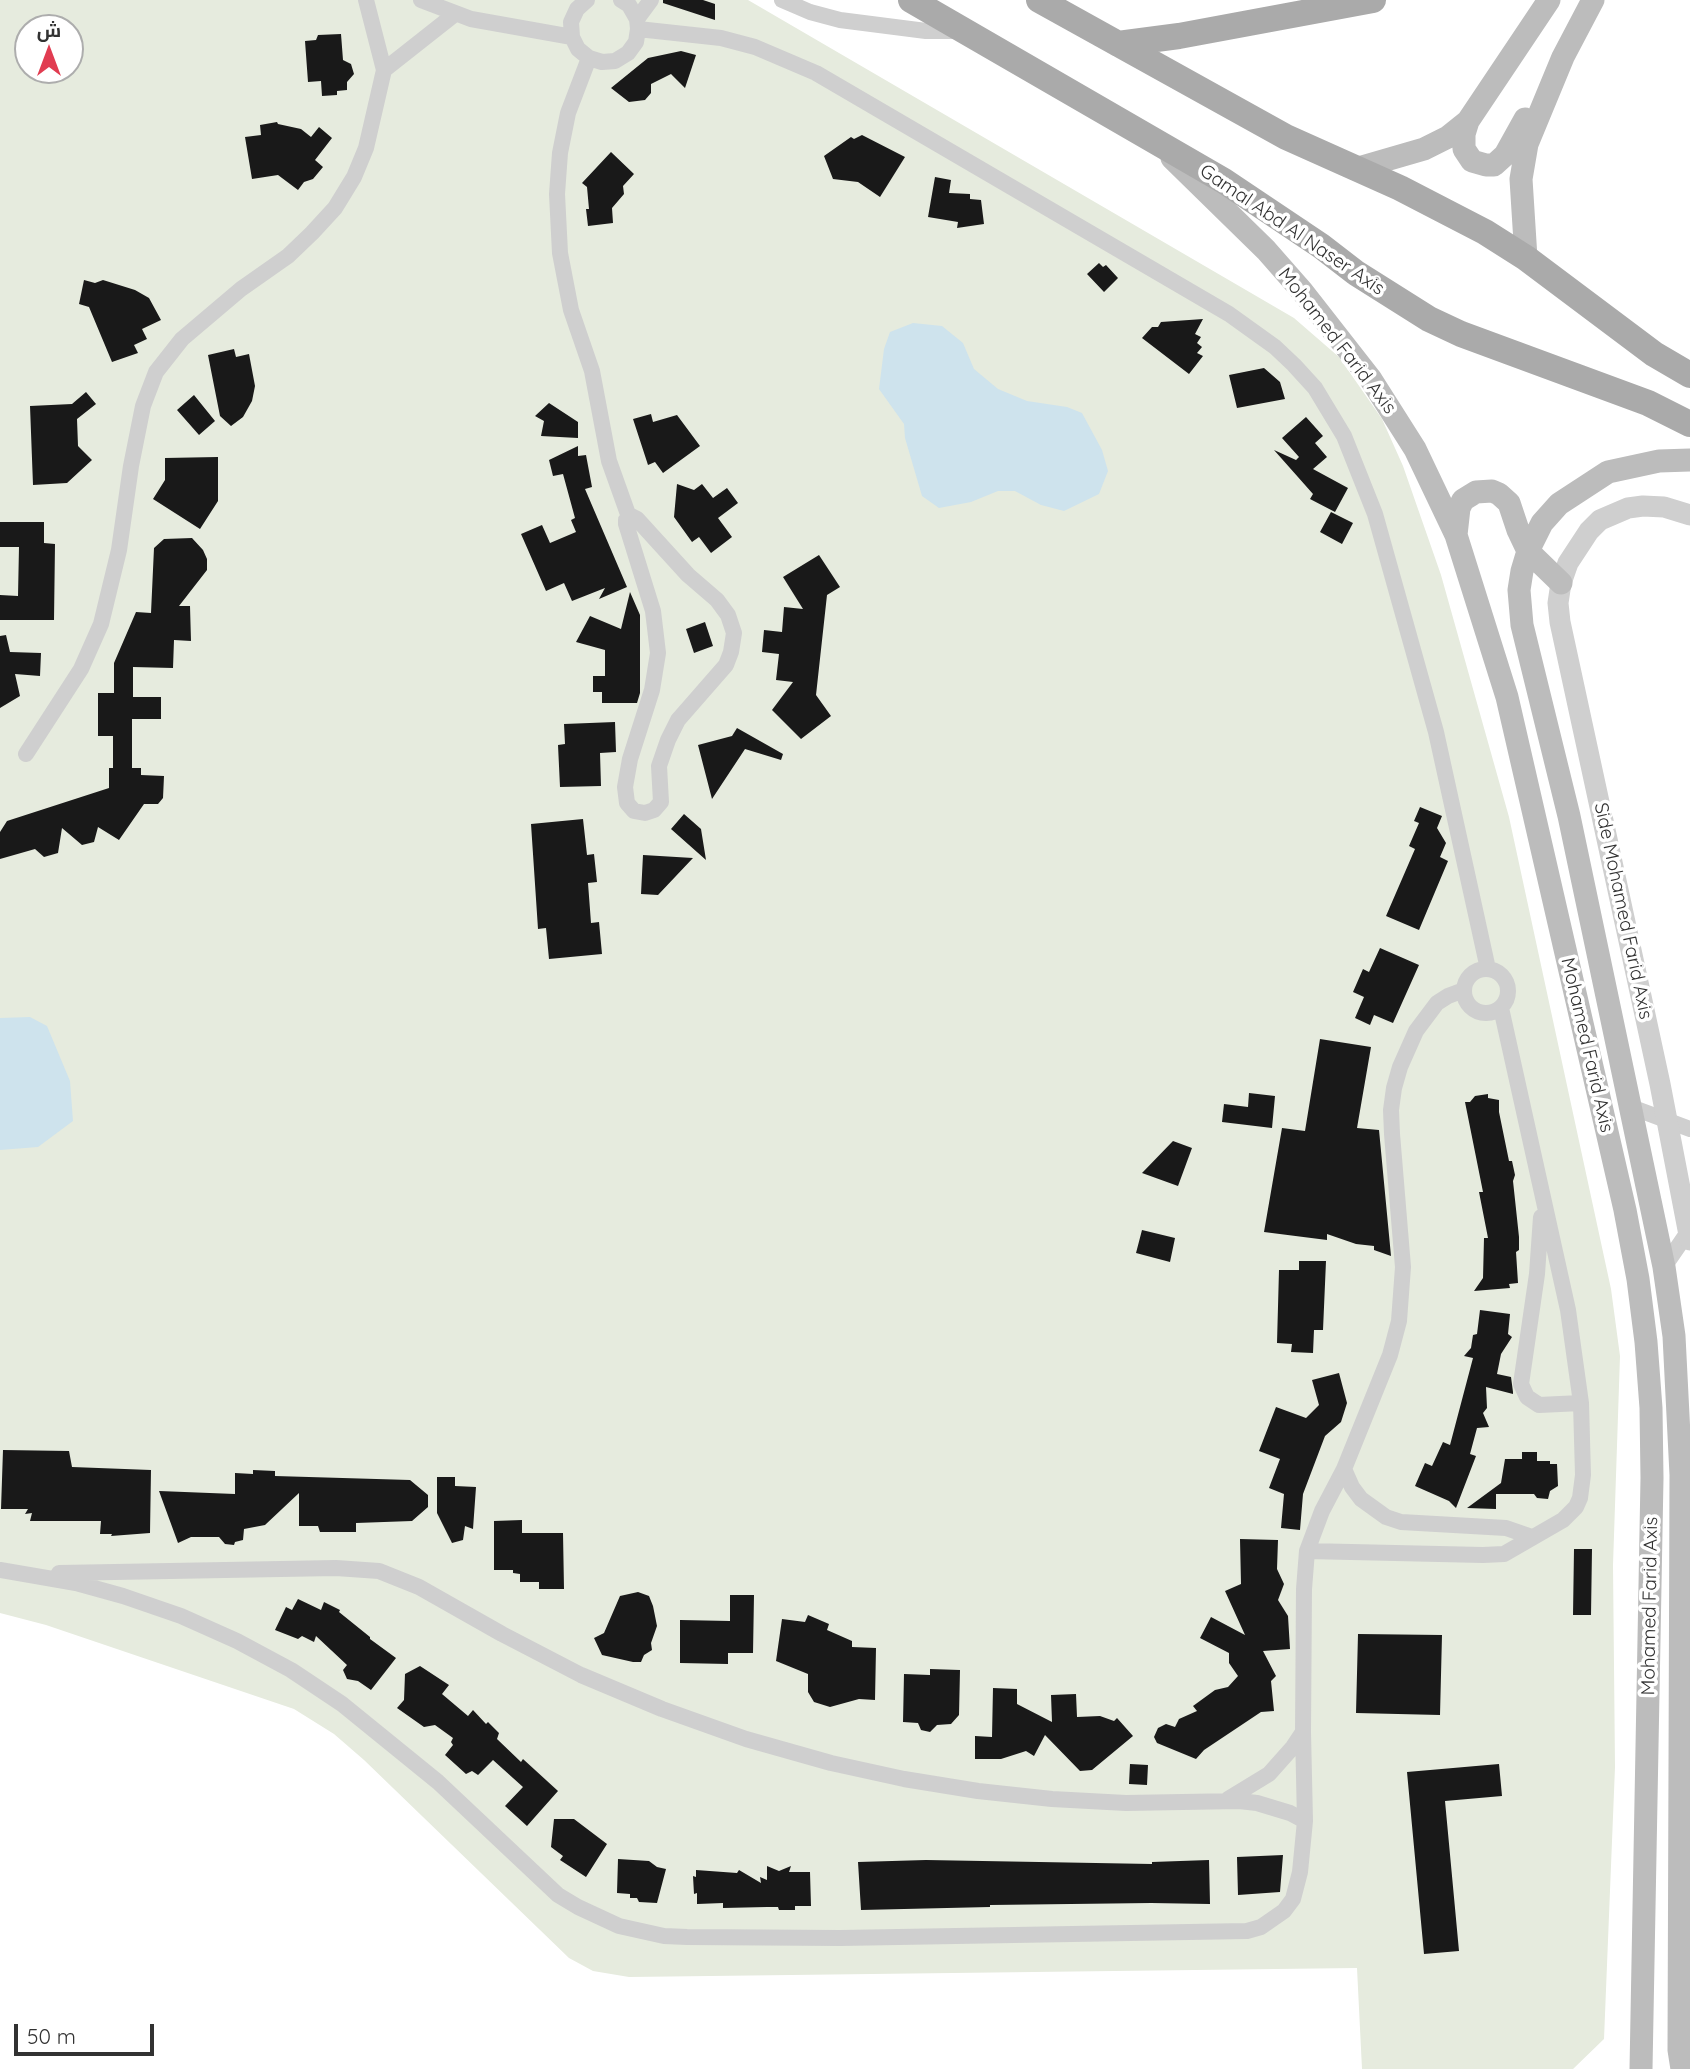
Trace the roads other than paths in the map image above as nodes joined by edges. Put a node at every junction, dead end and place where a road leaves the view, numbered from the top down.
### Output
1 (366, 0) edge
2 (421, 0) edge
3 (587, 0) edge
4 (621, 0) edge
5 (651, 0) edge
6 (782, 0) edge
7 (911, 0) edge
8 (1039, 0) edge
9 (1373, 0) edge
10 (1549, 0) edge
11 (1593, 0) edge
12 (456, 14) junction
13 (638, 24) junction
14 (961, 31) junction
15 (572, 37) junction
16 (1118, 44) junction
17 (589, 58) junction
18 (384, 70) junction
19 (1542, 107) junction
20 (1468, 121) junction
21 (1152, 139) junction
22 (1355, 169) junction
23 (1526, 258) junction
24 (1690, 375) edge
25 (1690, 424) edge
26 (1690, 460) edge
27 (1690, 515) edge
28 (629, 517) junction
29 (1456, 535) junction
30 (1528, 551) junction
31 (1561, 583) junction
32 (26, 754) dead end
33 (1488, 969) junction
34 (1464, 990) junction
35 (1501, 1008) junction
36 (1631, 1107) junction
37 (1666, 1122) junction
38 (1690, 1129) edge
39 (1542, 1197) junction
40 (1689, 1234) edge
41 (1664, 1266) junction
42 (1581, 1403) junction
43 (1344, 1469) junction
44 (1532, 1537) junction
45 (1307, 1551) junction
46 (0, 1570) edge
47 (28, 1573) junction
48 (1685, 1642) edge
49 (1303, 1732) junction
50 (1222, 1802) junction
51 (1305, 1821) junction
52 (1681, 2060) edge
53 (1642, 2062) edge

1 - 18 street
2 - 12 street
3 - 15 street
4 - 13 street
5 - 13 street
6 - 14 street
7 - 14 main road, Gamal Abd Al Naser Axis
8 - 16 main road
9 - 16 main road
10 - 20 main road
11 - 19 main road
12 - 15 street
12 - 18 street
13 - 17 street
13 - 33 street
14 - 21 main road, Gamal Abd Al Naser Axis
15 - 17 street
16 - 22 main road
17 - 28 street
18 - 32 street
19 - 20 main road
19 - 23 main road
20 - 22 main road
21 - 25 main road, Gamal Abd Al Naser Axis
21 - 29 main road, Mohamed Farid Axis
22 - 23 main road
23 - 24 main road
26 - 30 main road, Mohamed Farid Axis
27 - 31 street
28 - 28 street
29 - 30 main road
29 - 53 main road, Mohamed Farid Axis
30 - 31 main road
30 - 36 main road, Mohamed Farid Axis
31 - 37 street, Side Mohamed Farid Axis
33 - 34 street
33 - 35 street
34 - 35 street
34 - 43 street
35 - 39 street
36 - 37 street
36 - 41 main road, Mohamed Farid Axis
37 - 38 street
37 - 40 street, Side Mohamed Farid Axis
39 - 42 street
39 - 42 street
40 - 41 street
41 - 48 main road, Mohamed Farid Axis
42 - 44 street
43 - 44 street
43 - 45 street
44 - 45 street
45 - 49 street
46 - 47 street
47 - 50 street
47 - 51 street
48 - 52 main road, Mohamed Farid Axis
49 - 50 street
49 - 51 street
50 - 51 street
52 - 53 main road

